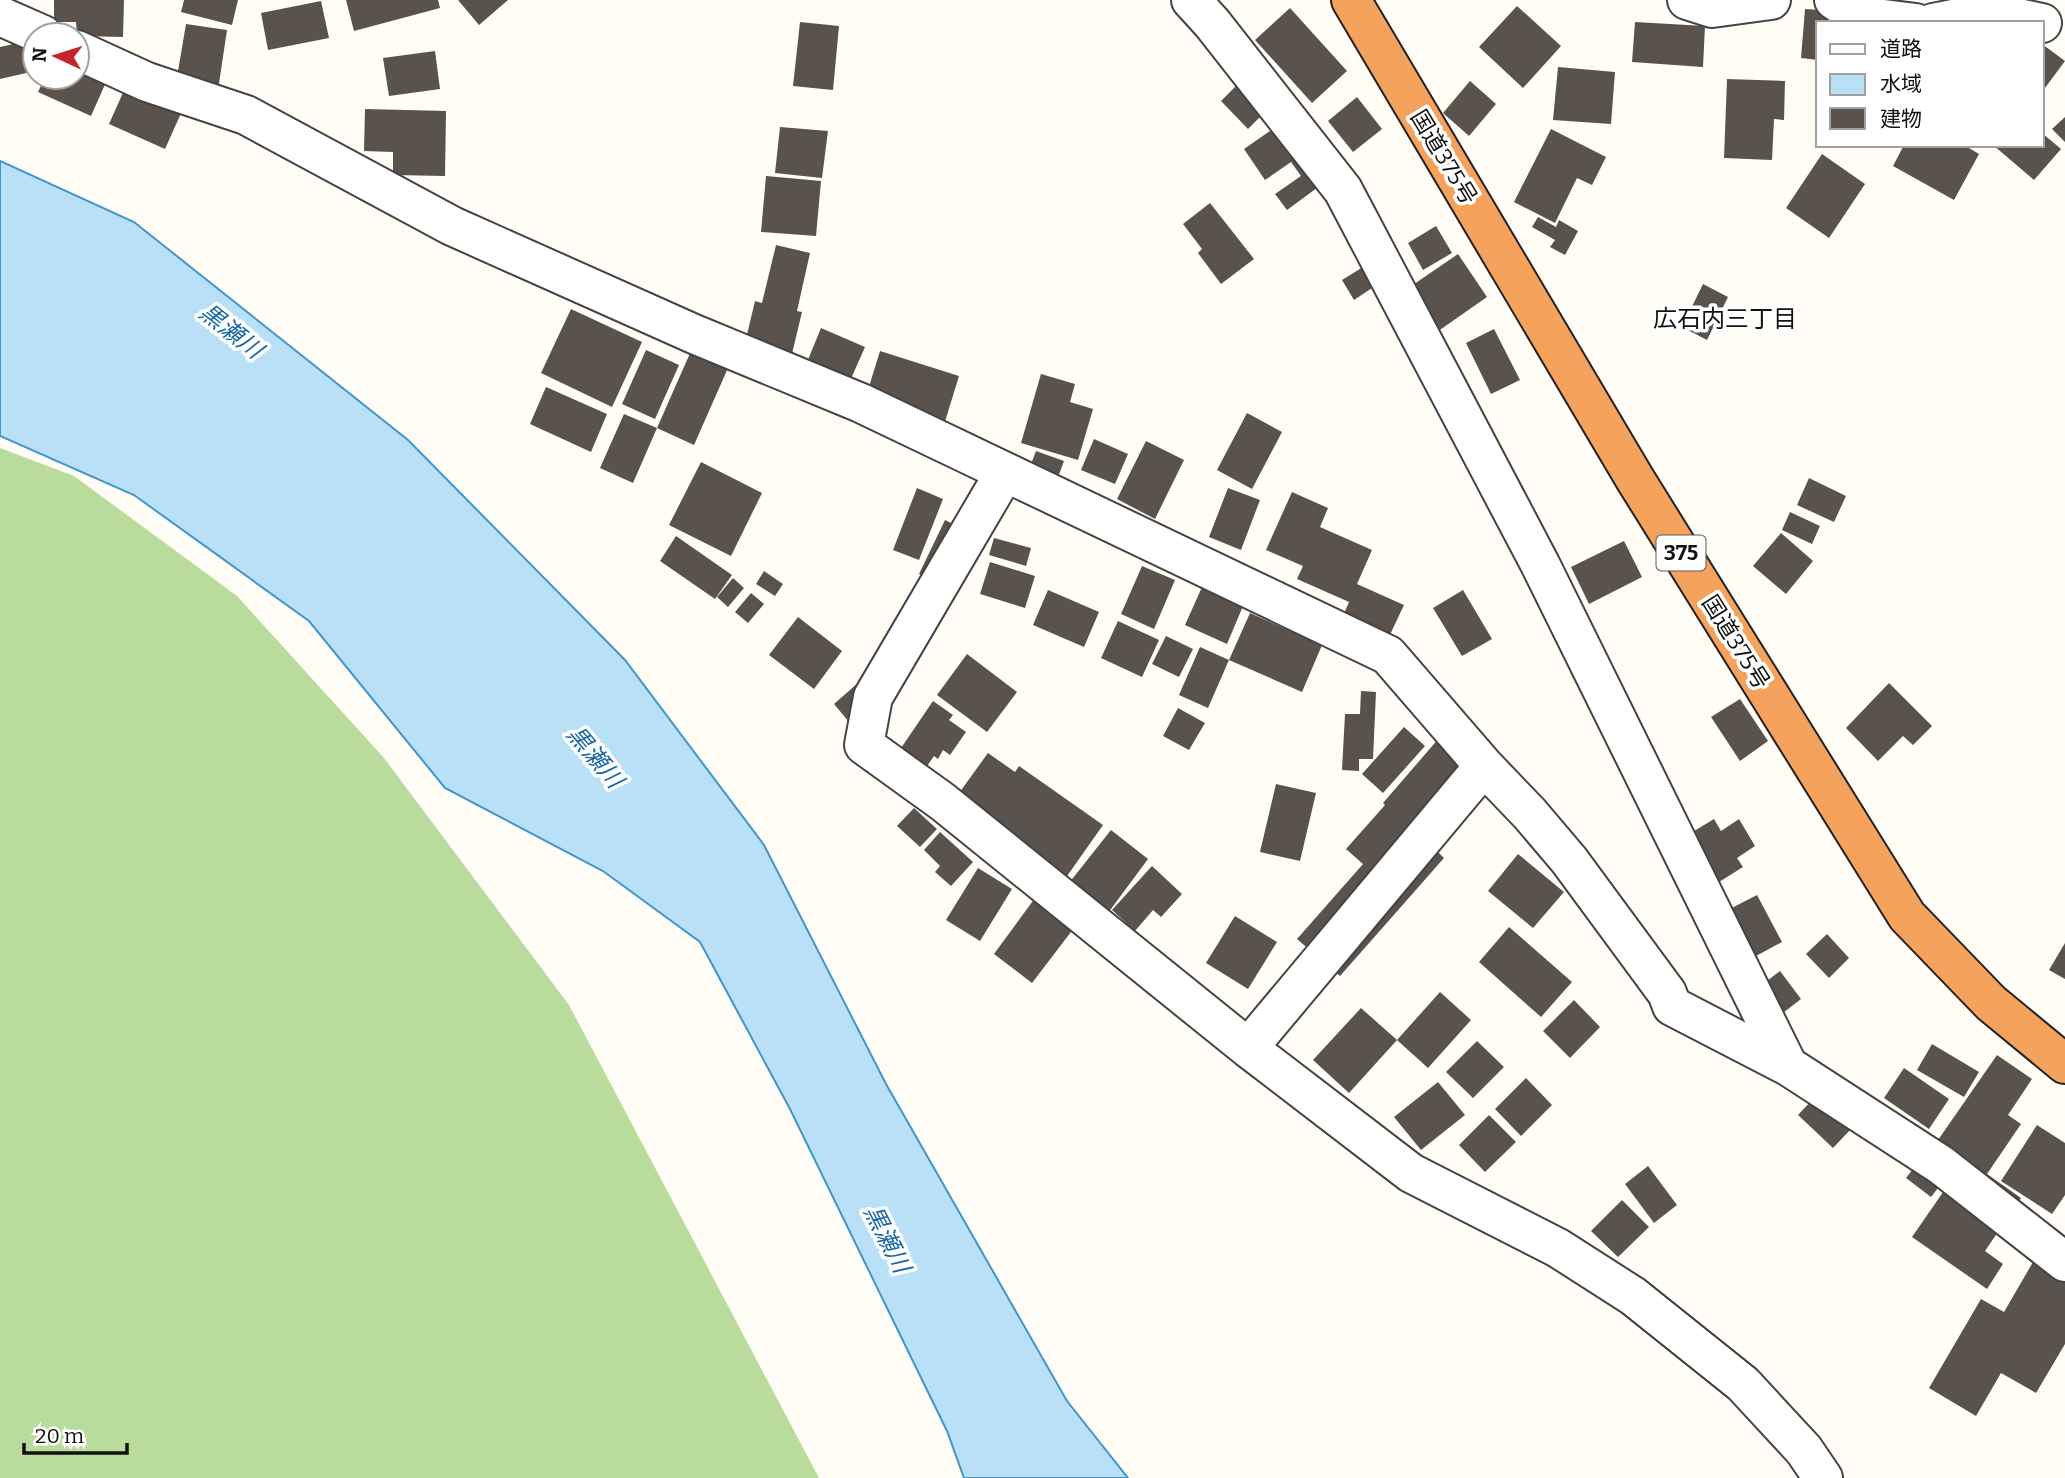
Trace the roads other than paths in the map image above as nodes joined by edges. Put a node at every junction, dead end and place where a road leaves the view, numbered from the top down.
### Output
1 (1191, 0) edge
2 (1351, 0) edge
3 (1687, 0) edge
4 (1771, 0) edge
5 (1834, 0) edge
6 (0, 16) edge
7 (1899, 21) edge
8 (1943, 21) edge
9 (2032, 21) edge
10 (2044, 23) edge
11 (21, 25) edge
12 (2065, 27) edge
13 (91, 56) edge
14 (1005, 472) junction
15 (1485, 766) junction
16 (1248, 1048) junction
17 (2065, 1064) edge
18 (1788, 1066) junction
19 (2065, 1262) edge
20 (1822, 1478) edge

1 - 18 street
2 - 17 highway, 国道375号 / 375
3 - 4 street
5 - 7 street
6 - 11 street
8 - 9 street
10 - 12 street
13 - 14 street
14 - 15 street
14 - 16 street
15 - 16 street
15 - 18 street
16 - 20 street
18 - 19 street

